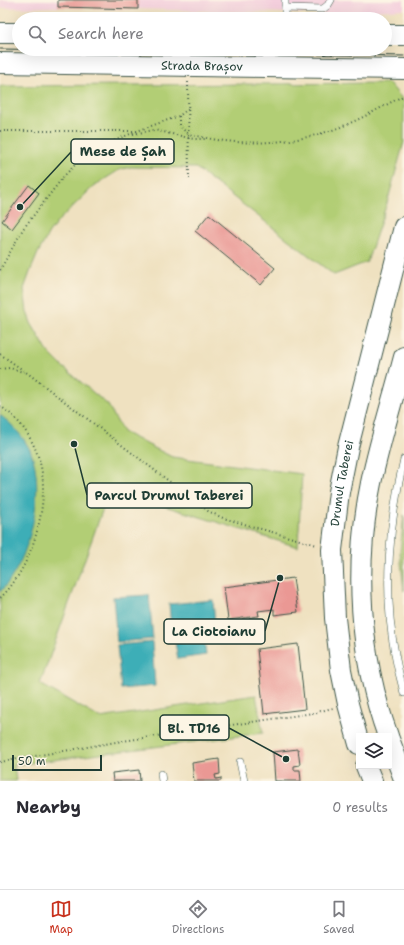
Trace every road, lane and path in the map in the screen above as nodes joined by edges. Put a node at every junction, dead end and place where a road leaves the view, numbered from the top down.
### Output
1 (285, 0) edge
2 (331, 0) edge
3 (285, 8) junction
4 (285, 12) edge
5 (0, 33) edge
6 (12, 33) edge
7 (392, 35) edge
8 (404, 35) edge
9 (0, 63) edge
10 (188, 77) dead end
11 (401, 78) edge
12 (188, 109) junction
13 (179, 116) junction
14 (0, 131) edge
15 (137, 131) junction
16 (189, 134) junction
17 (128, 135) junction
18 (212, 140) junction
19 (189, 181) dead end
20 (404, 227) edge
21 (0, 270) edge
22 (0, 354) edge
23 (404, 357) edge
24 (0, 369) edge
25 (30, 375) junction
26 (0, 406) edge
27 (404, 459) edge
28 (363, 534) junction
29 (333, 541) junction
30 (333, 571) junction
31 (360, 575) junction
32 (0, 598) edge
33 (404, 693) edge
34 (348, 704) junction
35 (356, 733) edge
36 (387, 733) edge
37 (392, 747) edge
38 (0, 762) edge
39 (240, 762) dead end
40 (367, 769) edge
41 (404, 779) edge
42 (244, 781) edge
43 (372, 781) edge

1 - 3 lane
2 - 3 lane
3 - 4 lane
5 - 6 main road
7 - 8 main road
9 - 11 main road, Strada Brașov
10 - 12 path
11 - 18 path
12 - 13 path
12 - 16 path
13 - 15 path
13 - 16 path
14 - 15 path
15 - 17 path
16 - 18 path
16 - 19 path
17 - 18 path
17 - 21 path
20 - 29 main road, Drumul Taberei
22 - 25 path
23 - 28 main road
24 - 25 path
25 - 29 path
26 - 32 path
27 - 33 lane
28 - 29 main road
28 - 31 main road
29 - 30 main road, Drumul Taberei
30 - 31 main road
30 - 34 main road, Drumul Taberei
31 - 36 main road
34 - 35 main road, Drumul Taberei
34 - 38 path
37 - 41 main road
39 - 42 lane
40 - 43 main road

